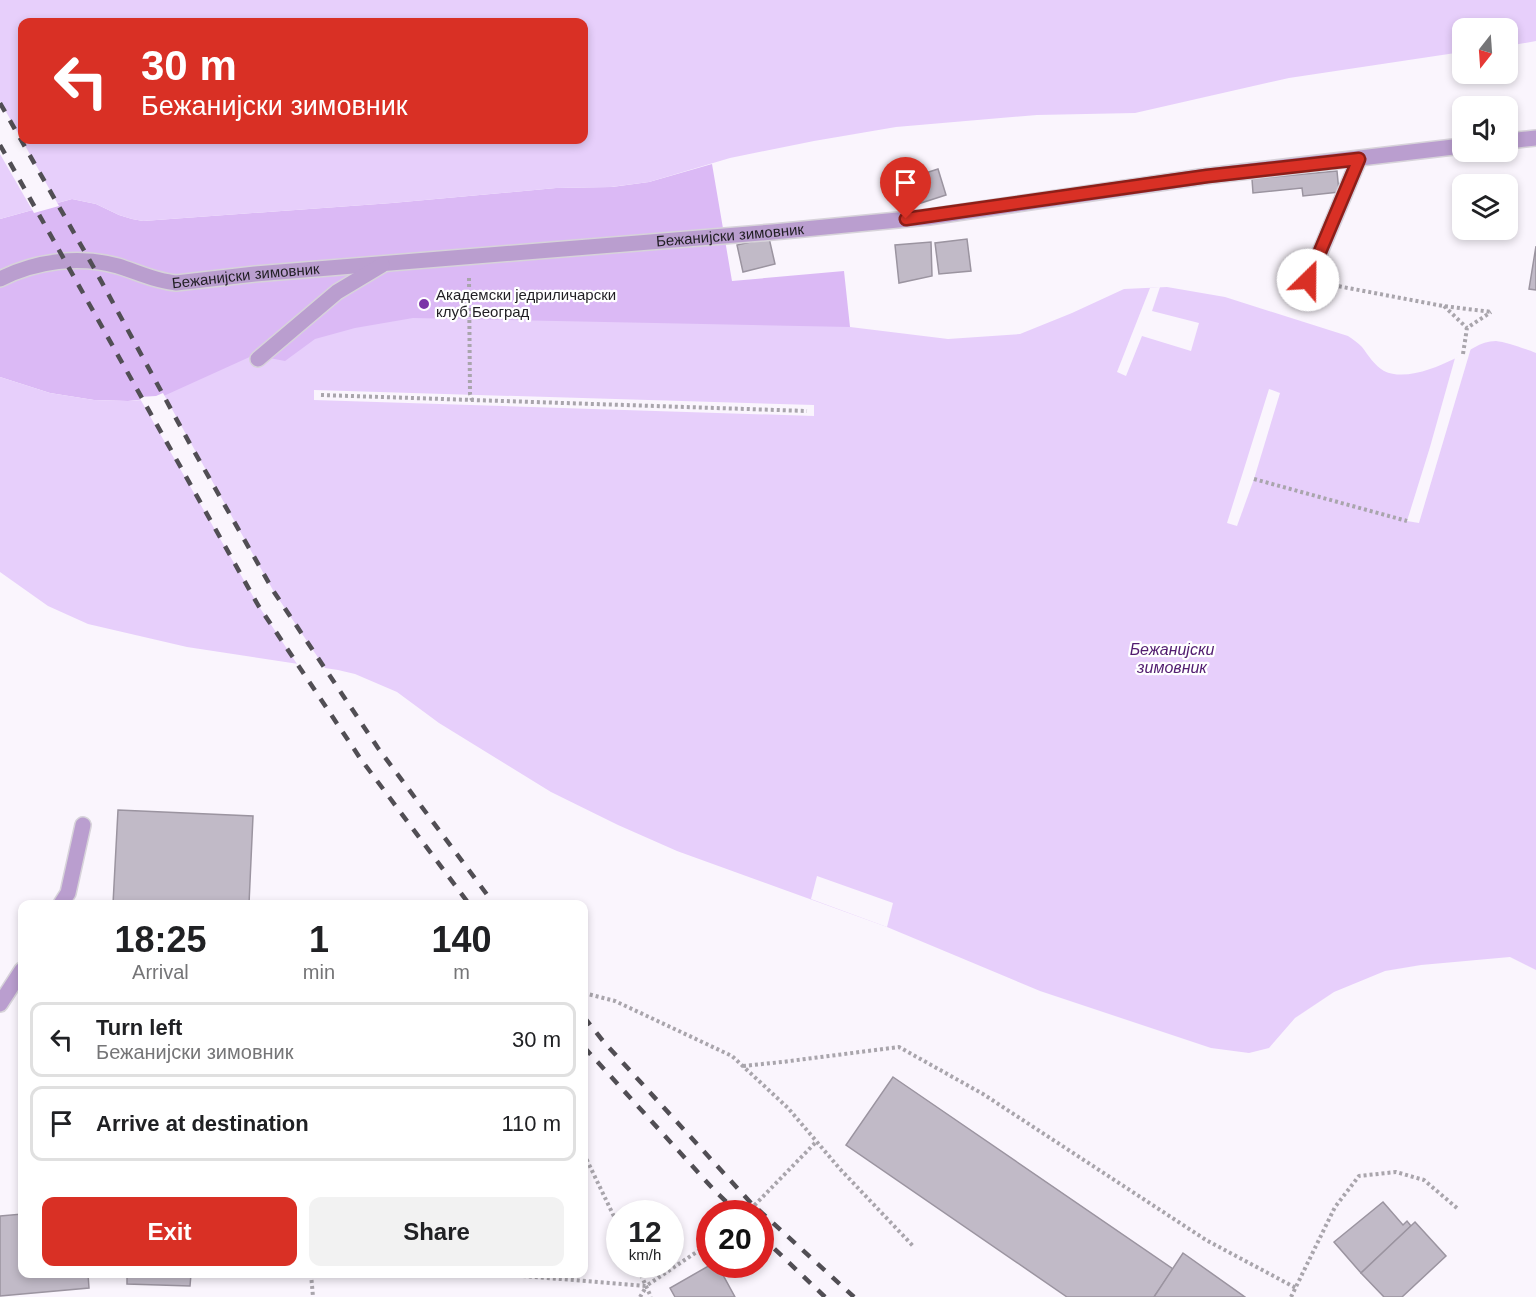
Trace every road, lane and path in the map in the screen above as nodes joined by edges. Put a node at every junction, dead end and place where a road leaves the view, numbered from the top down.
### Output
1 (1536, 138) edge
2 (1518, 140) edge
3 (1452, 147) edge
4 (1359, 159) junction
5 (386, 263) junction
6 (0, 279) edge
7 (1308, 280) joint
8 (469, 303) dead end
9 (1443, 306) junction
10 (1467, 328) junction
11 (1462, 354) dead end
12 (258, 359) dead end
13 (321, 394) dead end
14 (472, 400) junction
15 (807, 411) dead end
16 (1254, 478) dead end
17 (1407, 520) dead end
18 (83, 825) dead end
19 (64, 900) edge
20 (18, 976) edge
21 (588, 994) edge
22 (0, 1004) edge
23 (743, 1066) junction
24 (816, 1142) junction
25 (588, 1162) edge
26 (606, 1200) edge
27 (760, 1200) edge
28 (1458, 1209) dead end
29 (914, 1247) dead end
30 (696, 1252) edge
31 (311, 1278) edge
32 (548, 1278) edge
33 (642, 1278) edge
34 (646, 1286) junction
35 (1296, 1288) junction
36 (313, 1297) edge
37 (640, 1297) edge
38 (651, 1297) edge
39 (1291, 1297) edge

1 - 2 lane
3 - 4 lane, Бежанијски зимовник
4 - 5 lane, Бежанијски зимовник
4 - 7 lane
5 - 6 lane, Бежанијски зимовник
5 - 12 lane
7 - 9 path
8 - 14 path
9 - 10 path
9 - 10 path
10 - 11 path
13 - 14 path
14 - 15 path
16 - 17 path
18 - 19 lane
20 - 22 lane
21 - 23 path
23 - 24 path
23 - 35 path
24 - 27 path
24 - 29 path
25 - 26 path
28 - 35 path
30 - 34 path
31 - 36 path
32 - 34 path
33 - 34 path
34 - 37 path
34 - 38 path
35 - 39 path

